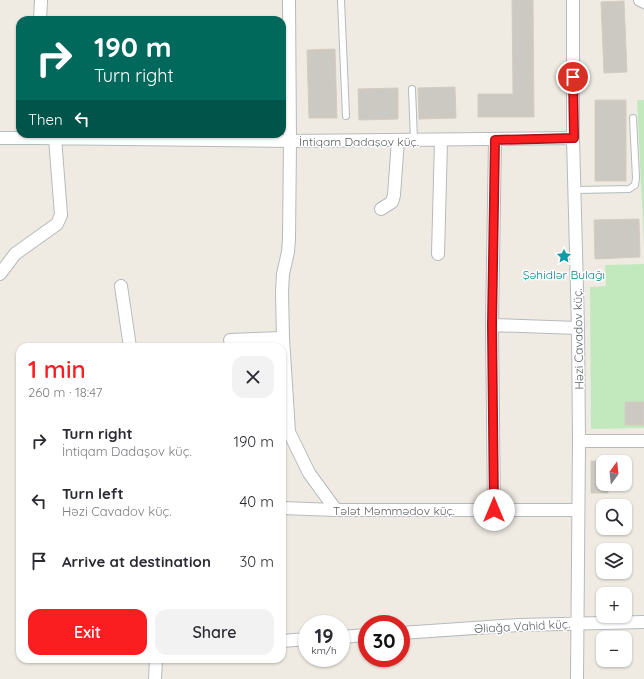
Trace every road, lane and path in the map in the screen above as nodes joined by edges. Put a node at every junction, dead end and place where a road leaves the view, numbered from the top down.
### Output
1 (40, 0) edge
2 (289, 0) edge
3 (341, 0) edge
4 (573, 0) edge
5 (640, 0) edge
6 (644, 2) edge
7 (40, 16) edge
8 (412, 88) dead end
9 (346, 116) dead end
10 (633, 118) dead end
11 (16, 137) edge
12 (0, 138) edge
13 (55, 138) edge
14 (220, 138) edge
15 (574, 138) junction
16 (398, 140) junction
17 (414, 140) junction
18 (495, 140) junction
19 (290, 141) junction
20 (441, 141) junction
21 (575, 190) junction
22 (381, 209) dead end
23 (438, 254) dead end
24 (0, 274) edge
25 (121, 286) dead end
26 (492, 325) junction
27 (578, 328) junction
28 (283, 338) junction
29 (230, 340) dead end
30 (129, 343) edge
31 (283, 343) edge
32 (286, 385) edge
33 (579, 441) junction
34 (644, 441) edge
35 (286, 508) edge
36 (336, 510) junction
37 (494, 510) junction
38 (577, 510) junction
39 (644, 622) edge
40 (577, 623) junction
41 (410, 632) edge
42 (298, 640) edge
43 (286, 641) edge
44 (156, 663) edge
45 (154, 679) edge
46 (577, 679) edge

1 - 7 street
2 - 19 street
3 - 9 lane
4 - 15 street, Həzi Cavadov küç.
5 - 6 street
8 - 17 lane
10 - 21 lane
11 - 12 street, İntiqam Dadaşov küç.
13 - 24 street
14 - 19 street, İntiqam Dadaşov küç.
15 - 18 street, İntiqam Dadaşov küç.
15 - 21 street, Həzi Cavadov küç.
16 - 17 street, İntiqam Dadaşov küç.
16 - 19 street, İntiqam Dadaşov küç.
16 - 22 street
17 - 20 street, İntiqam Dadaşov küç.
18 - 20 street, İntiqam Dadaşov küç.
18 - 26 street
19 - 28 street
20 - 23 street
21 - 27 street, Həzi Cavadov küç.
25 - 30 street
26 - 27 street
26 - 37 street
27 - 33 street, Həzi Cavadov küç.
28 - 29 street
28 - 31 street
32 - 36 street
33 - 34 street
33 - 38 street, Həzi Cavadov küç.
35 - 36 street, Tələt Məmmədov küç.
36 - 37 street, Tələt Məmmədov küç.
37 - 38 street, Tələt Məmmədov küç.
38 - 40 street, Həzi Cavadov küç.
39 - 40 street, Əliağa Vahid küç.
40 - 41 street, Əliağa Vahid küç.
40 - 46 street, Həzi Cavadov küç.
42 - 43 street
44 - 45 street

